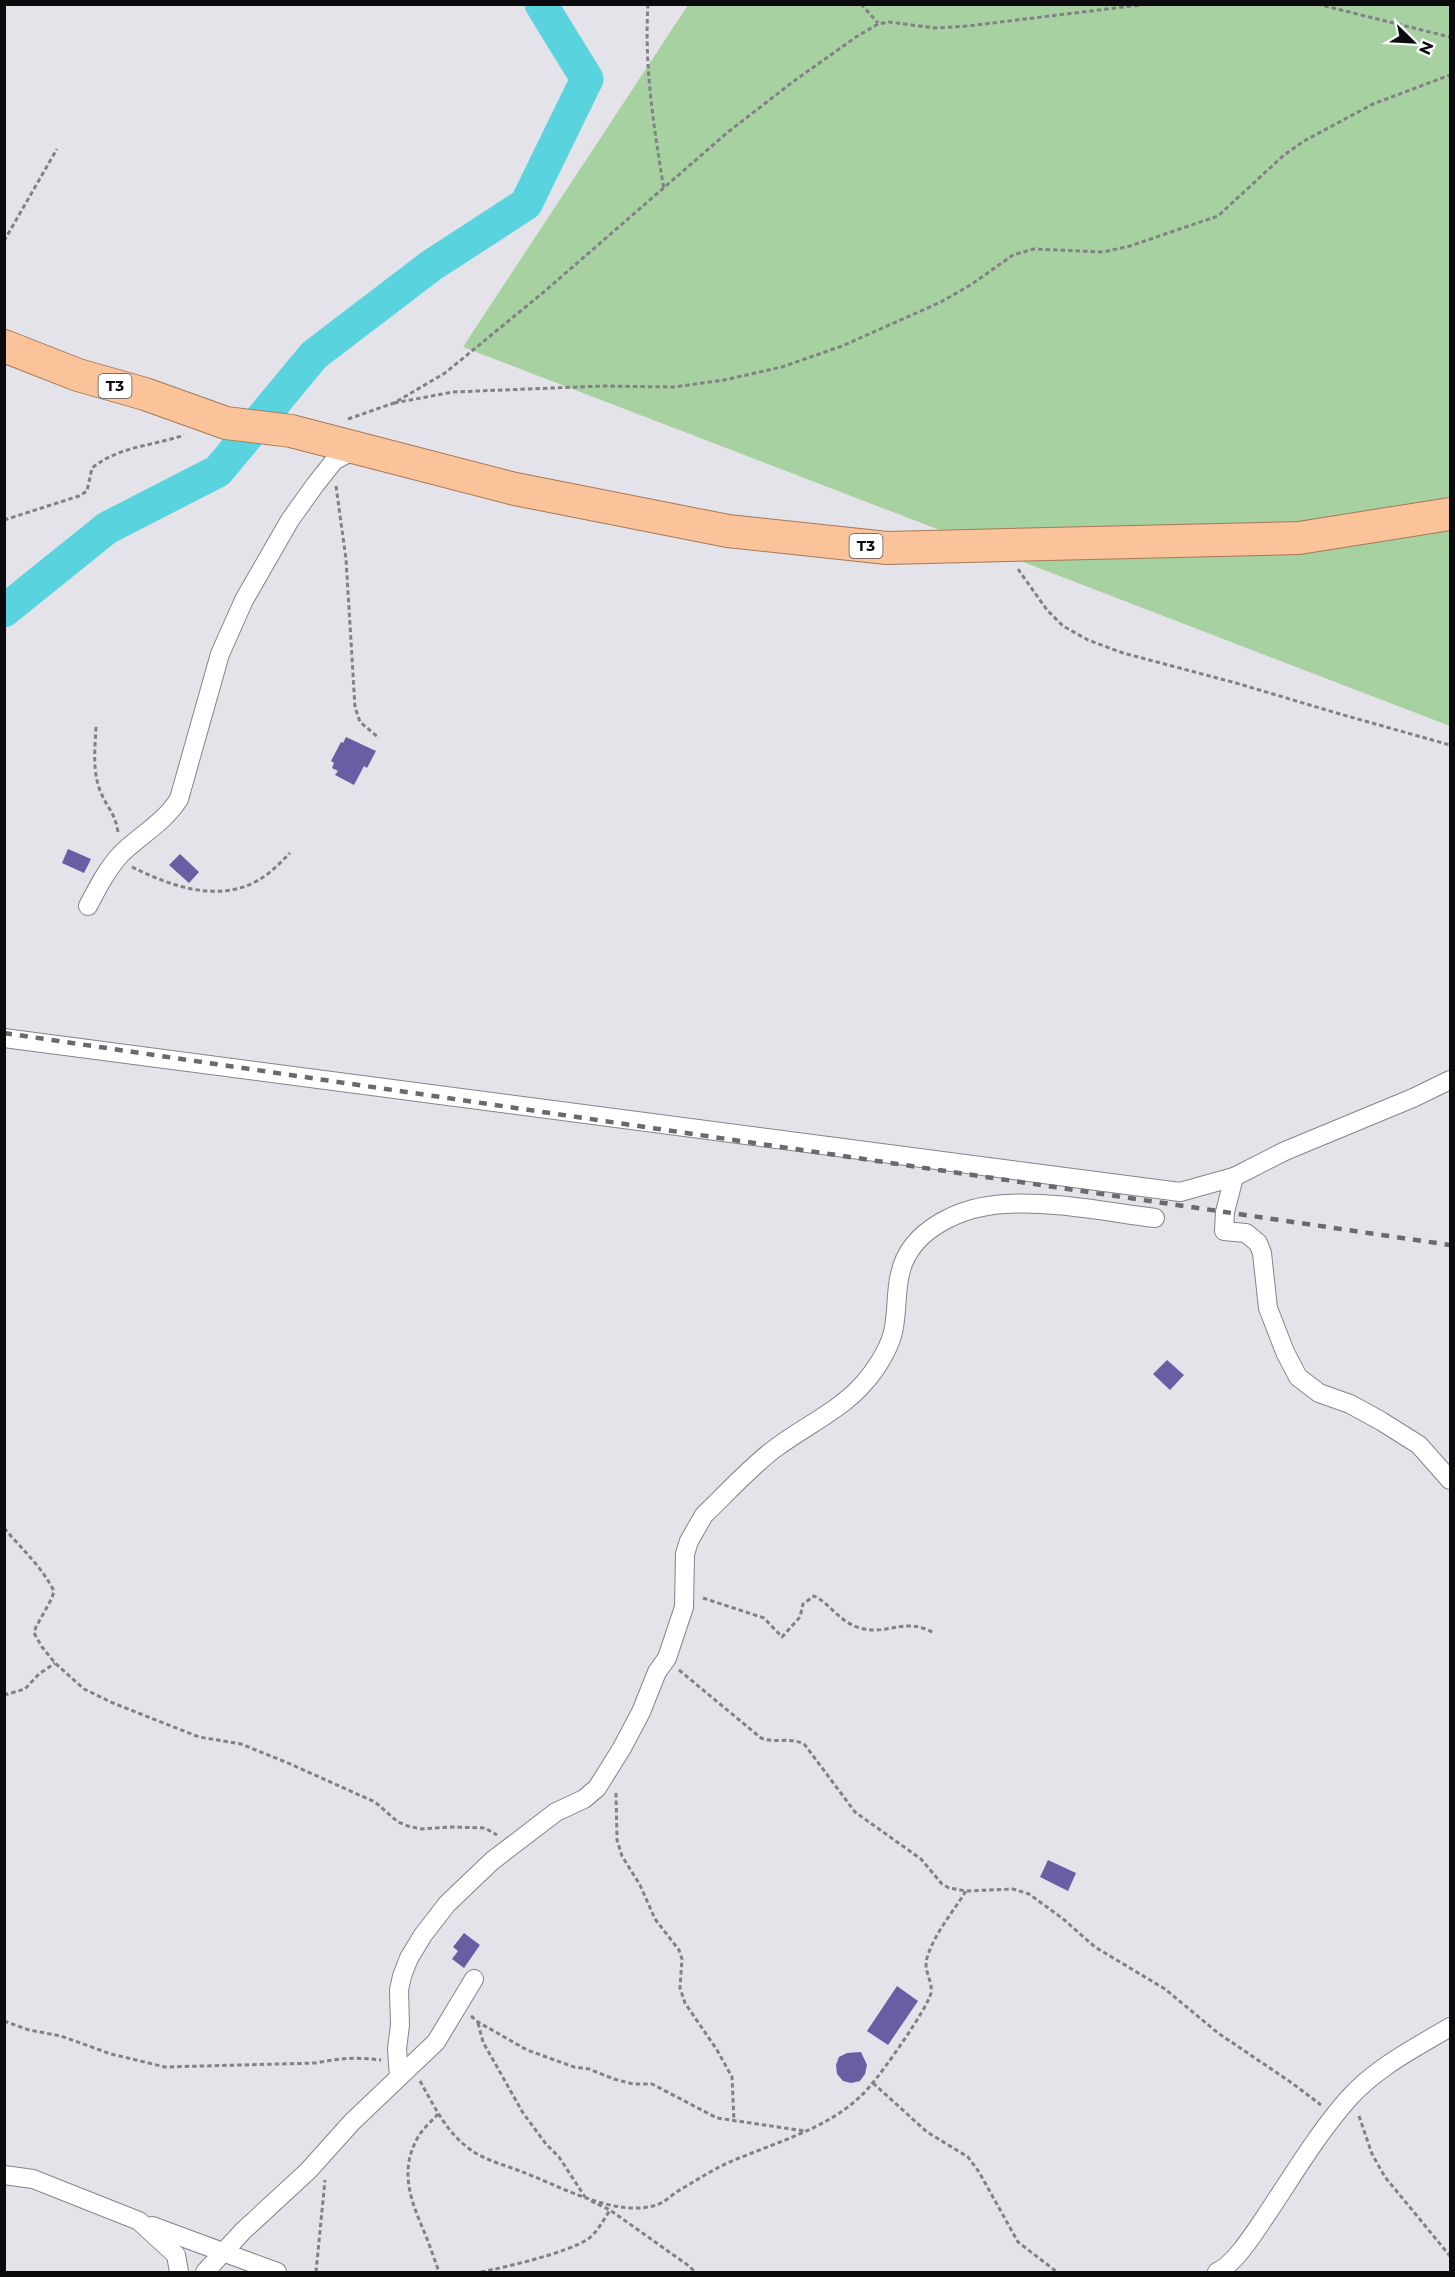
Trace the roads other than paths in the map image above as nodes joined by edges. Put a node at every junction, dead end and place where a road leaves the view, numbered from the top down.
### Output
1 (4, 346) edge
2 (357, 448) junction
3 (1450, 514) edge
4 (88, 906) dead end
5 (4, 1038) edge
6 (1450, 1080) edge
7 (1234, 1177) junction
8 (1155, 1218) dead end
9 (1450, 1480) edge
10 (474, 1979) dead end
11 (1450, 2027) edge
12 (402, 2069) junction
13 (4, 2175) edge
14 (139, 2221) junction
15 (224, 2252) junction
16 (179, 2272) edge
17 (205, 2272) edge
18 (277, 2272) edge
19 (1220, 2272) edge

1 - 2 highway, T3
2 - 3 highway, T3
2 - 4 street
5 - 7 street
6 - 7 street
7 - 9 street
8 - 12 street
10 - 12 street
11 - 19 street
12 - 15 street
13 - 14 street
14 - 15 street
14 - 16 street
15 - 17 street
15 - 18 street

